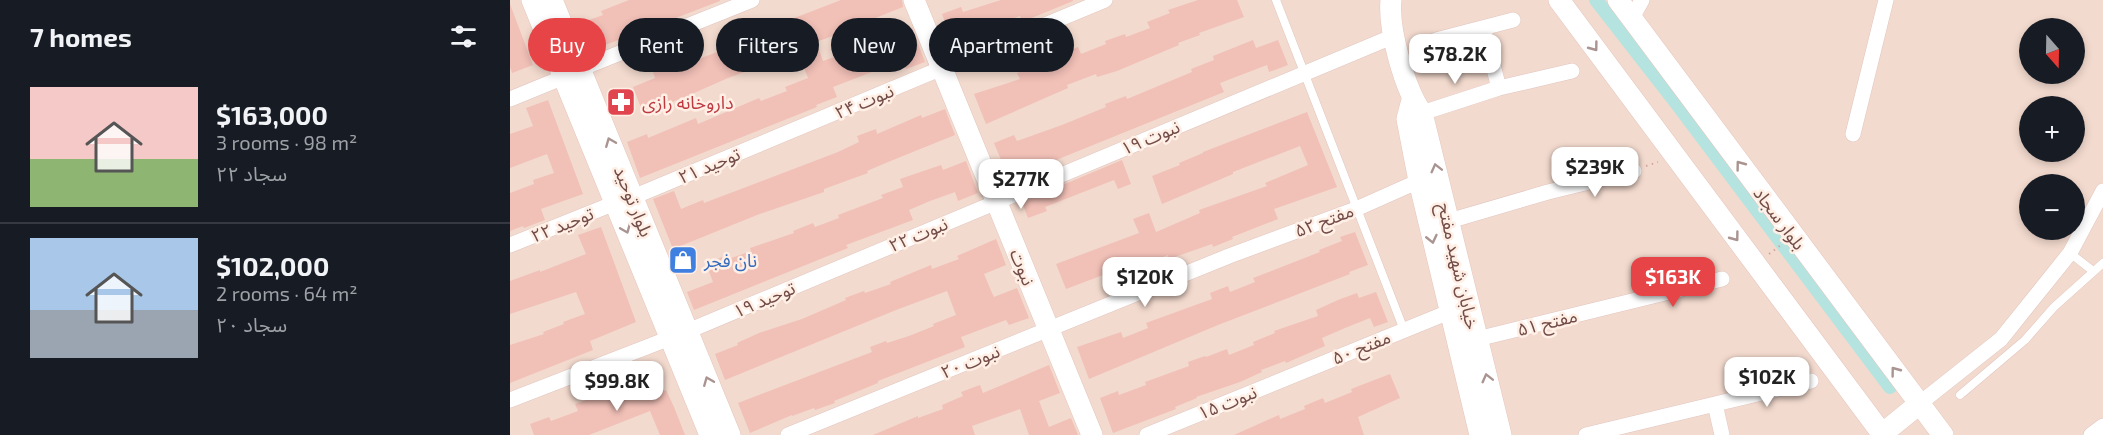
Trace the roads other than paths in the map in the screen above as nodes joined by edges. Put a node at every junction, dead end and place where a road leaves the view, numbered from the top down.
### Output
1 (532, 0) edge
2 (552, 0) edge
3 (914, 0) edge
4 (1105, 0) edge
5 (1276, 0) edge
6 (1391, 0) edge
7 (1559, 0) edge
8 (1618, 0) edge
9 (1886, 0) edge
10 (744, 3) edge
11 (1637, 9) edge
12 (1062, 18) edge
13 (1513, 20) dead end
14 (1484, 28) junction
15 (929, 36) edge
16 (1394, 36) junction
17 (1436, 40) dead end
18 (1572, 70) dead end
19 (932, 72) edge
20 (944, 72) edge
21 (572, 73) junction
22 (1303, 73) junction
23 (1499, 88) junction
24 (510, 99) edge
25 (1417, 107) junction
26 (785, 134) joint
27 (1853, 134) dead end
28 (1634, 171) road end
29 (1419, 181) junction
30 (2103, 191) edge
31 (624, 200) junction
32 (996, 201) junction
33 (1356, 209) junction
34 (1449, 221) junction
35 (510, 245) edge
36 (2070, 254) junction
37 (2103, 263) edge
38 (839, 267) joint
39 (2093, 272) junction
40 (1722, 279) dead end
41 (1449, 312) junction
42 (1048, 329) junction
43 (1404, 330) junction
44 (679, 334) junction
45 (1477, 339) junction
46 (1811, 381) dead end
47 (1274, 383) joint
48 (1960, 395) dead end
49 (517, 398) edge
50 (1715, 404) junction
51 (1920, 404) junction
52 (2103, 426) edge
53 (710, 435) edge
54 (730, 435) edge
55 (788, 435) edge
56 (1092, 435) edge
57 (1147, 435) edge
58 (1480, 435) edge
59 (1501, 435) edge
60 (1586, 435) edge
61 (1722, 435) edge
62 (1882, 435) edge
63 (1942, 435) edge
64 (2091, 435) edge

1 - 21 street, بلوار توحید
2 - 21 street, بلوار توحید
3 - 15 street, نبوت
4 - 12 street, نبوت ۲۴
5 - 22 lane
6 - 16 street, خیابان شهید مفتح
7 -> 62 street
8 - 11 street, بلوار سجاد
9 - 27 street
10 - 21 street
51 -> 11 street, بلوار سجاد
13 - 14 street
14 - 17 street
14 - 23 street
16 - 22 street, نبوت ۱۹
16 - 25 street, خیابان شهید مفتح
18 - 23 street
19 - 26 street, نبوت ۲۴
20 - 32 street, نبوت
21 - 24 street
21 - 31 street, بلوار توحید
22 - 32 street, نبوت ۱۹
22 - 33 lane
23 - 25 street
25 - 29 street, خیابان شهید مفتح
34 -> 25 street, خیابان شهید مفتح
26 - 31 street, توحید ۲۱
28 - 34 street
29 - 33 street, مفتح ۵۲
29 -> 41 street, خیابان شهید مفتح
30 - 36 street
31 - 35 street, توحید ۲۲
31 - 44 street, بلوار توحید
32 - 38 street, نبوت ۲۲
32 - 42 street, نبوت
33 - 42 street, مفتح ۵۲
33 - 43 lane
34 - 45 street, خیابان شهید مفتح
36 - 39 lane
36 - 51 street
37 - 39 lane
38 - 44 street, توحید ۱۹
39 - 48 lane
40 - 45 street, مفتح ۵۱
41 - 43 street, مفتح ۵۰
41 - 58 street, خیابان شهید مفتح
42 - 55 street, نبوت ۲۰
42 - 56 street, نبوت
43 - 47 street, مفتح ۵۰
44 - 49 street, توحید ۱۹
44 - 53 street, بلوار توحید
54 -> 44 street, بلوار توحید
59 -> 45 street, خیابان شهید مفتح
46 - 50 street
47 - 57 street, نبوت ۱۵
50 - 60 street
50 - 61 street
51 - 62 street
51 - 63 street, بلوار سجاد
52 - 64 street

